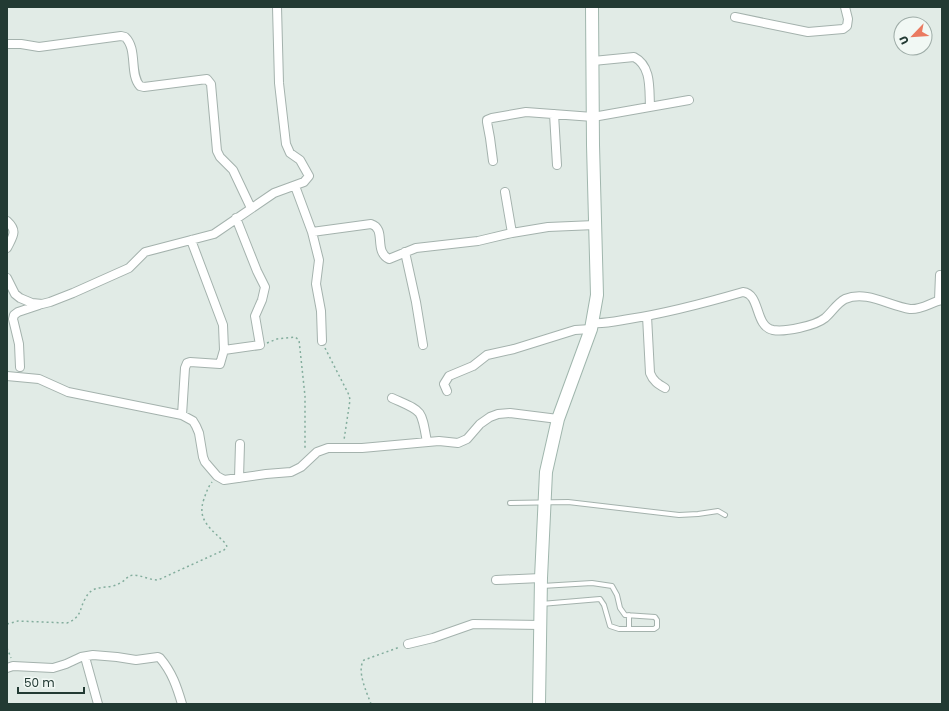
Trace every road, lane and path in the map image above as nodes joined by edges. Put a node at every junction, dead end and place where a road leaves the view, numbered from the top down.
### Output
1 (277, 7) edge
2 (592, 7) edge
3 (845, 7) edge
4 (735, 16) dead end
5 (7, 44) edge
6 (592, 61) junction
7 (689, 100) dead end
8 (650, 106) junction
9 (554, 114) junction
10 (593, 117) junction
11 (493, 161) dead end
12 (557, 165) dead end
13 (295, 186) junction
14 (505, 192) dead end
15 (251, 208) junction
16 (236, 218) junction
17 (7, 221) edge
18 (595, 225) junction
19 (312, 232) junction
20 (512, 233) junction
21 (191, 240) junction
22 (7, 248) edge
23 (405, 252) junction
24 (940, 276) dead end
25 (7, 278) edge
26 (940, 300) edge
27 (42, 304) junction
28 (647, 316) junction
29 (592, 326) junction
30 (322, 341) joint
31 (260, 345) junction
32 (424, 345) dead end
33 (224, 350) junction
34 (20, 366) dead end
35 (7, 376) edge
36 (665, 388) dead end
37 (447, 391) dead end
38 (392, 398) dead end
39 (182, 416) junction
40 (558, 419) junction
41 (427, 442) junction
42 (240, 444) dead end
43 (343, 448) junction
44 (306, 463) junction
45 (217, 476) junction
46 (239, 478) junction
47 (510, 503) dead end
48 (544, 503) junction
49 (725, 514) dead end
50 (496, 580) dead end
51 (541, 582) junction
52 (541, 604) junction
53 (629, 615) junction
54 (7, 624) edge
55 (541, 625) junction
56 (629, 629) junction
57 (408, 644) joint
58 (85, 657) junction
59 (7, 668) edge
60 (98, 704) edge
61 (182, 704) edge
62 (371, 704) edge
63 (540, 704) edge

1 - 13 street
2 - 6 street
3 - 4 street
5 - 15 street
6 - 8 street
6 - 10 street
7 - 8 street
8 - 10 street
9 - 10 street
9 - 11 street
9 - 12 street
10 - 18 street
13 - 15 street
13 - 19 street
14 - 20 street
15 - 16 street
16 - 21 street
16 - 31 street
17 - 22 street
18 - 20 street
18 - 29 street
19 - 23 street
19 - 30 street
20 - 23 street
21 - 27 street
21 - 33 street
23 - 32 street
24 - 26 street
25 - 27 street
26 - 28 street
27 - 34 street
28 - 29 street
28 - 36 street
29 - 37 street
29 - 40 street
30 - 43 path
31 - 33 street
31 - 44 path
33 - 39 street
35 - 39 street
38 - 41 street
39 - 45 street
40 - 41 street
40 - 48 street
41 - 43 street
42 - 46 street
43 - 44 street
44 - 46 street
45 - 46 street
45 - 54 path
47 - 48 lane
48 - 49 lane
48 - 51 street
50 - 51 street
51 - 52 street
51 - 53 lane
52 - 55 street
52 - 56 lane
53 - 56 lane
53 - 56 lane
55 - 57 street
55 - 63 street
57 - 62 path
58 - 59 street
58 - 60 street
58 - 61 street

